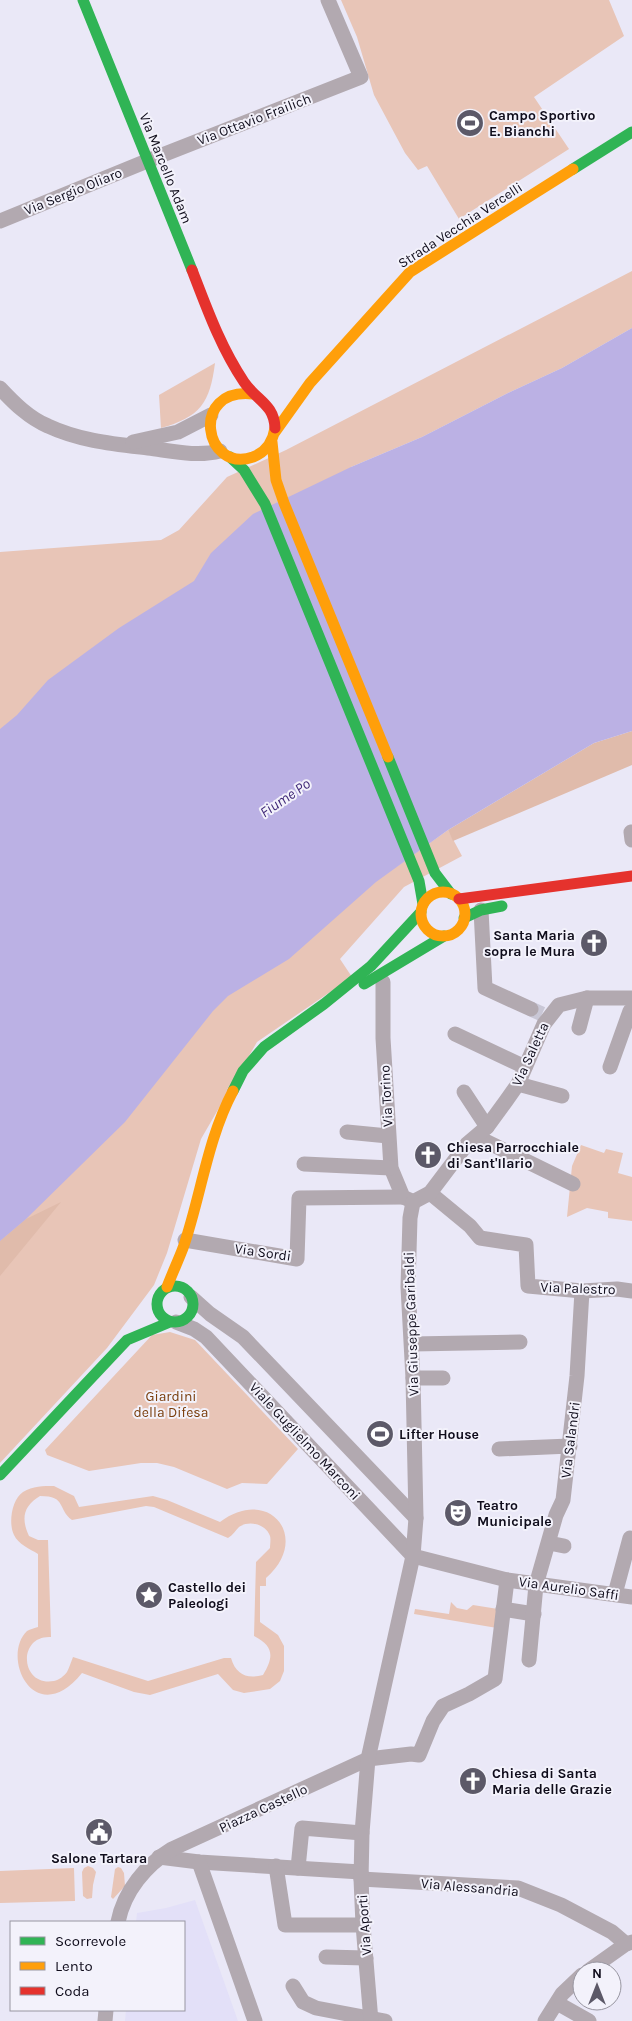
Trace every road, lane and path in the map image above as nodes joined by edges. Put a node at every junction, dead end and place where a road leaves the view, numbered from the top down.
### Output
1 (83, 0) edge
2 (328, 0) edge
3 (632, 132) edge
4 (147, 161) junction
5 (0, 221) edge
6 (224, 347) junction
7 (0, 388) edge
8 (305, 390) junction
9 (253, 394) junction
10 (289, 394) dead end
11 (214, 410) junction
12 (274, 437) junction
13 (122, 445) junction
14 (225, 454) junction
15 (632, 876) edge
16 (455, 897) junction
17 (516, 904) dead end
18 (422, 908) junction
19 (481, 910) junction
20 (464, 918) junction
21 (444, 936) junction
22 (383, 982) dead end
23 (587, 998) junction
24 (324, 1004) junction
25 (631, 1006) edge
26 (540, 1013) junction
27 (579, 1028) dead end
28 (455, 1034) dead end
29 (525, 1067) junction
30 (610, 1067) dead end
31 (518, 1084) junction
32 (464, 1092) dead end
33 (562, 1096) dead end
34 (347, 1132) dead end
35 (482, 1132) junction
36 (388, 1136) junction
37 (304, 1164) dead end
38 (391, 1168) junction
39 (574, 1184) dead end
40 (430, 1193) junction
41 (408, 1199) junction
42 (184, 1244) junction
43 (167, 1287) junction
44 (582, 1291) junction
45 (632, 1291) edge
46 (190, 1295) junction
47 (156, 1305) junction
48 (173, 1322) junction
49 (136, 1335) junction
50 (520, 1342) dead end
51 (412, 1344) junction
52 (413, 1378) junction
53 (443, 1378) dead end
54 (570, 1446) junction
55 (499, 1448) dead end
56 (0, 1475) edge
57 (416, 1518) junction
58 (630, 1538) dead end
59 (549, 1543) junction
60 (564, 1546) dead end
61 (413, 1556) junction
62 (507, 1580) junction
63 (536, 1585) junction
64 (615, 1594) junction
65 (632, 1597) edge
66 (503, 1609) junction
67 (534, 1614) junction
68 (529, 1660) dead end
69 (368, 1759) junction
70 (362, 1833) junction
71 (159, 1857) junction
72 (199, 1862) junction
73 (276, 1866) junction
74 (298, 1868) junction
75 (361, 1875) junction
76 (119, 1919) edge
77 (363, 1925) junction
78 (629, 1943) edge
79 (326, 1957) dead end
80 (366, 1958) junction
81 (603, 1961) edge
82 (572, 1984) edge
83 (293, 1986) dead end
84 (557, 2003) junction
85 (376, 2020) edge
86 (255, 2021) edge
87 (545, 2021) edge
88 (589, 2021) edge

1 - 4 main road, Via Marcello Adam
2 - 4 street, Via Ottavio Frailich
3 - 8 main road, Strada Vecchia Vercelli
4 - 5 street, Via Sergio Oliaro
4 - 6 main road, Via Marcello Adam
6 - 9 main road, Via Marcello Adam
6 - 11 main road, Via Marcello Adam
7 - 13 street
8 - 10 main road
8 - 12 main road, Strada Vecchia Vercelli
9 - 11 main road
9 - 12 main road
11 - 13 street
11 - 14 main road
12 - 14 main road
12 - 16 main road
13 - 14 street
14 - 18 main road
15 - 16 main road
16 - 18 main road
16 - 20 main road
17 - 19 main road
18 - 21 main road
18 - 24 main road
19 - 20 main road
19 - 26 street
20 - 21 main road
21 - 24 main road
22 - 36 street, Via Torino
23 - 25 street, Via Saletta
23 - 26 street, Via Saletta
23 - 27 street
24 - 42 main road
25 - 30 street
26 - 29 street, Via Saletta
28 - 29 street
29 - 31 street, Via Saletta
31 - 33 street
31 - 35 street, Via Saletta
32 - 35 street
34 - 36 street
35 - 39 street
35 - 40 street, Via Saletta
36 - 38 street, Via Torino
37 - 38 street
38 - 41 street, Via Torino
40 - 41 street, Via Saletta
40 - 44 street, Via Palestro
41 - 42 street, Via Sordi
41 - 51 street, Via Giuseppe Garibaldi
42 - 43 main road
42 - 46 main road
43 - 46 main road
43 - 47 main road
44 - 45 street, Via Palestro
44 - 54 street, Via Salandri
46 - 48 main road
46 - 57 street, Viale Guglielmo Marconi
47 - 48 main road
47 - 49 main road
48 - 49 main road
48 - 61 street, Viale Guglielmo Marconi
49 - 56 main road
50 - 51 street
51 - 52 street, Via Giuseppe Garibaldi
52 - 53 street
52 - 57 street, Via Giuseppe Garibaldi
54 - 55 street
54 - 59 street, Via Salandri
57 - 61 street
58 - 64 street
59 - 60 street
59 - 63 street, Via Salandri
61 - 62 street
61 - 69 street
62 - 63 street, Via Aurelio Saffi
62 - 66 street, Piazza Castello
63 - 64 street, Via Aurelio Saffi
63 - 67 street, Via Salandri
64 - 65 street, Via Aurelio Saffi
66 - 67 street
66 - 69 street, Piazza Castello
67 - 68 street, Via Salandri
69 - 70 street
69 - 71 street, Piazza Castello
70 - 74 street
70 - 75 street, Via Aporti
71 - 72 street
71 - 76 street, Piazza Castello
72 - 73 street, Via Alessandria
72 - 86 street
73 - 74 street, Via Alessandria
73 - 77 street
74 - 75 street, Via Alessandria
75 - 77 street, Via Aporti
75 - 78 street, Via Alessandria
77 - 80 street, Via Aporti
78 - 81 street
79 - 80 street
80 - 85 street, Via Aporti
82 - 84 street
83 - 85 street
84 - 87 street
84 - 88 street

